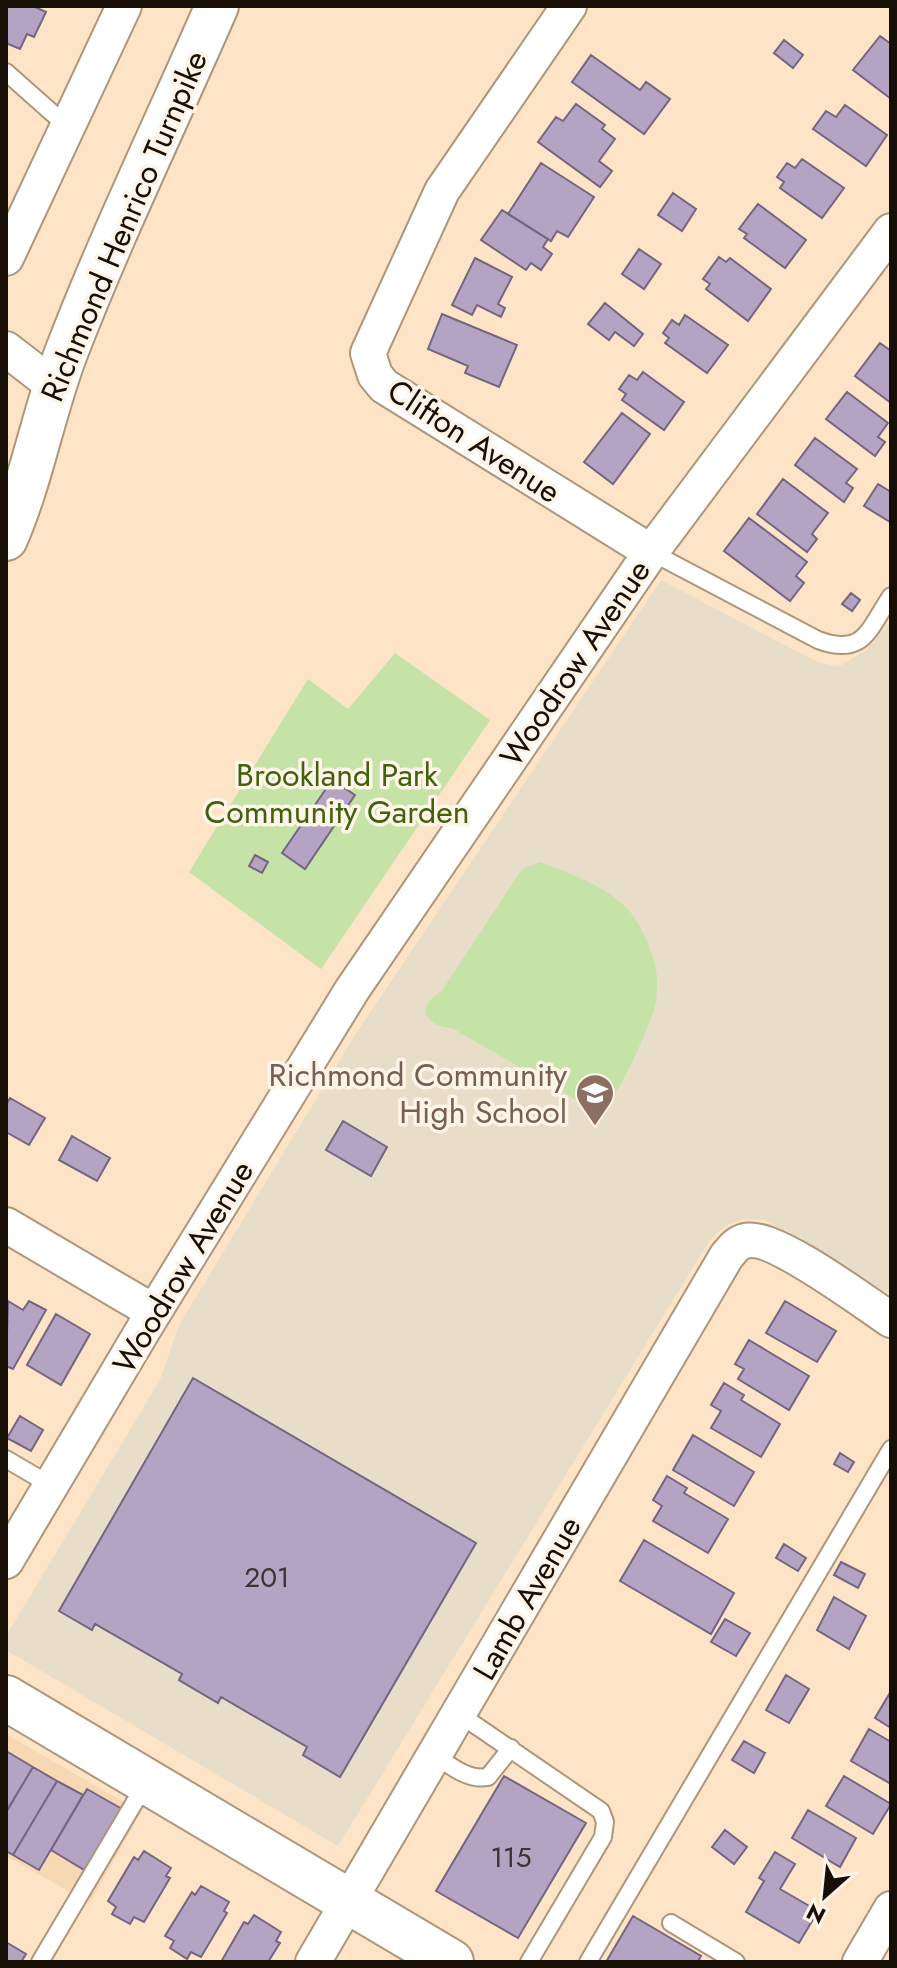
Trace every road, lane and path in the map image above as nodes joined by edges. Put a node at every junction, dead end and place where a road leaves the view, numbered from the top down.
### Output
1 (124, 6) edge
2 (217, 6) edge
3 (569, 6) edge
4 (6, 72) edge
5 (68, 127) junction
6 (891, 231) edge
7 (6, 258) edge
8 (6, 349) edge
9 (54, 386) junction
10 (6, 539) edge
11 (651, 552) junction
12 (891, 596) edge
13 (6, 1225) edge
14 (154, 1312) junction
15 (891, 1320) edge
16 (891, 1449) edge
17 (6, 1459) edge
18 (52, 1486) junction
19 (6, 1561) edge
20 (6, 1698) edge
21 (459, 1714) junction
22 (511, 1748) junction
23 (434, 1755) junction
24 (147, 1781) junction
25 (349, 1901) junction
26 (891, 1909) edge
27 (671, 1923) dead end
28 (40, 1962) edge
29 (313, 1962) edge
30 (451, 1962) edge
31 (529, 1962) edge
32 (588, 1962) edge
33 (736, 1962) edge
34 (860, 1962) edge

1 - 5 street
2 - 9 street, Richmond Henrico Turnpike
3 - 11 street, Clifton Avenue
4 - 5 lane
5 - 7 street
6 - 11 street, Woodrow Avenue
8 - 9 street
9 - 10 street, Richmond Henrico Turnpike
11 - 12 lane
11 - 14 street, Woodrow Avenue
13 - 14 street
14 - 18 street, Woodrow Avenue
15 - 21 street, Lamb Avenue
16 - 32 lane
17 - 18 lane
18 - 19 street, Woodrow Avenue
20 - 24 main road
21 - 22 lane
21 - 23 street, Lamb Avenue
22 - 23 lane
22 - 31 lane
23 - 25 street, Lamb Avenue
24 - 25 main road
24 - 28 lane
25 - 29 street, Lamb Avenue
25 - 30 main road
26 - 34 street
27 - 33 lane

